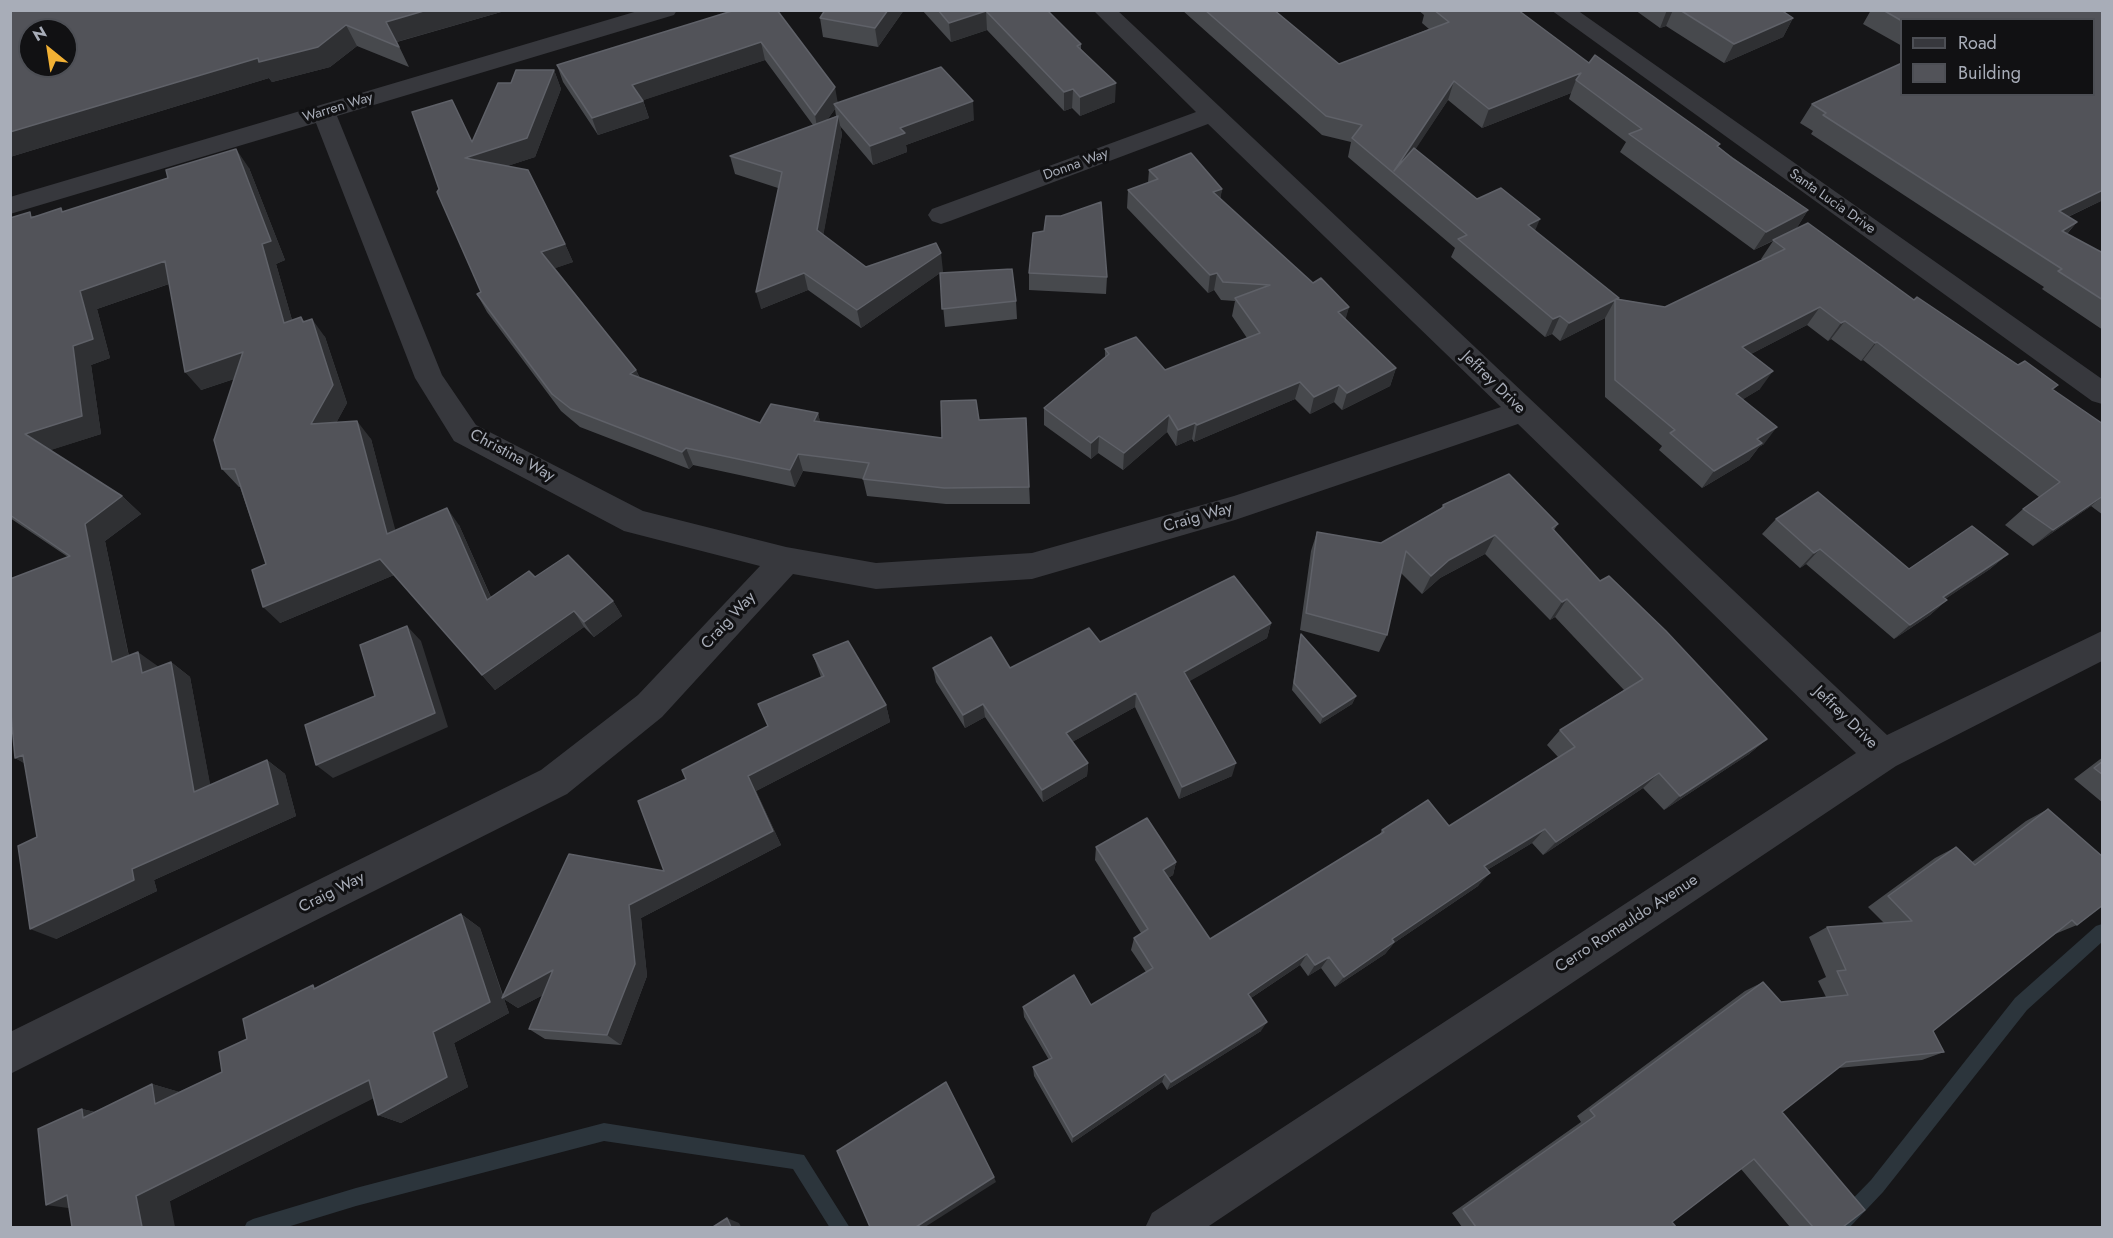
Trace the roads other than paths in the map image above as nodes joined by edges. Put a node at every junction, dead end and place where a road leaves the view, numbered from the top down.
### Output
1 (666, 10) edge
2 (1104, 10) edge
3 (1562, 10) edge
4 (324, 112) junction
5 (1212, 114) junction
6 (10, 206) edge
7 (940, 215) dead end
8 (2103, 393) edge
9 (1523, 411) junction
10 (786, 560) junction
11 (2103, 645) edge
12 (1883, 754) junction
13 (10, 1054) edge
14 (1167, 1227) edge

1 - 4 street, Warren Way
2 - 5 street, Jeffrey Drive
3 - 8 street, Santa Lucia Drive
4 - 6 street, Warren Way
4 - 10 street, Christina Way
5 - 7 street, Donna Way
5 - 9 street, Jeffrey Drive
9 - 10 street, Craig Way
9 - 12 street, Jeffrey Drive
10 - 13 street, Craig Way
11 - 12 street, Cerro Romauldo Avenue
12 - 14 street, Cerro Romauldo Avenue

